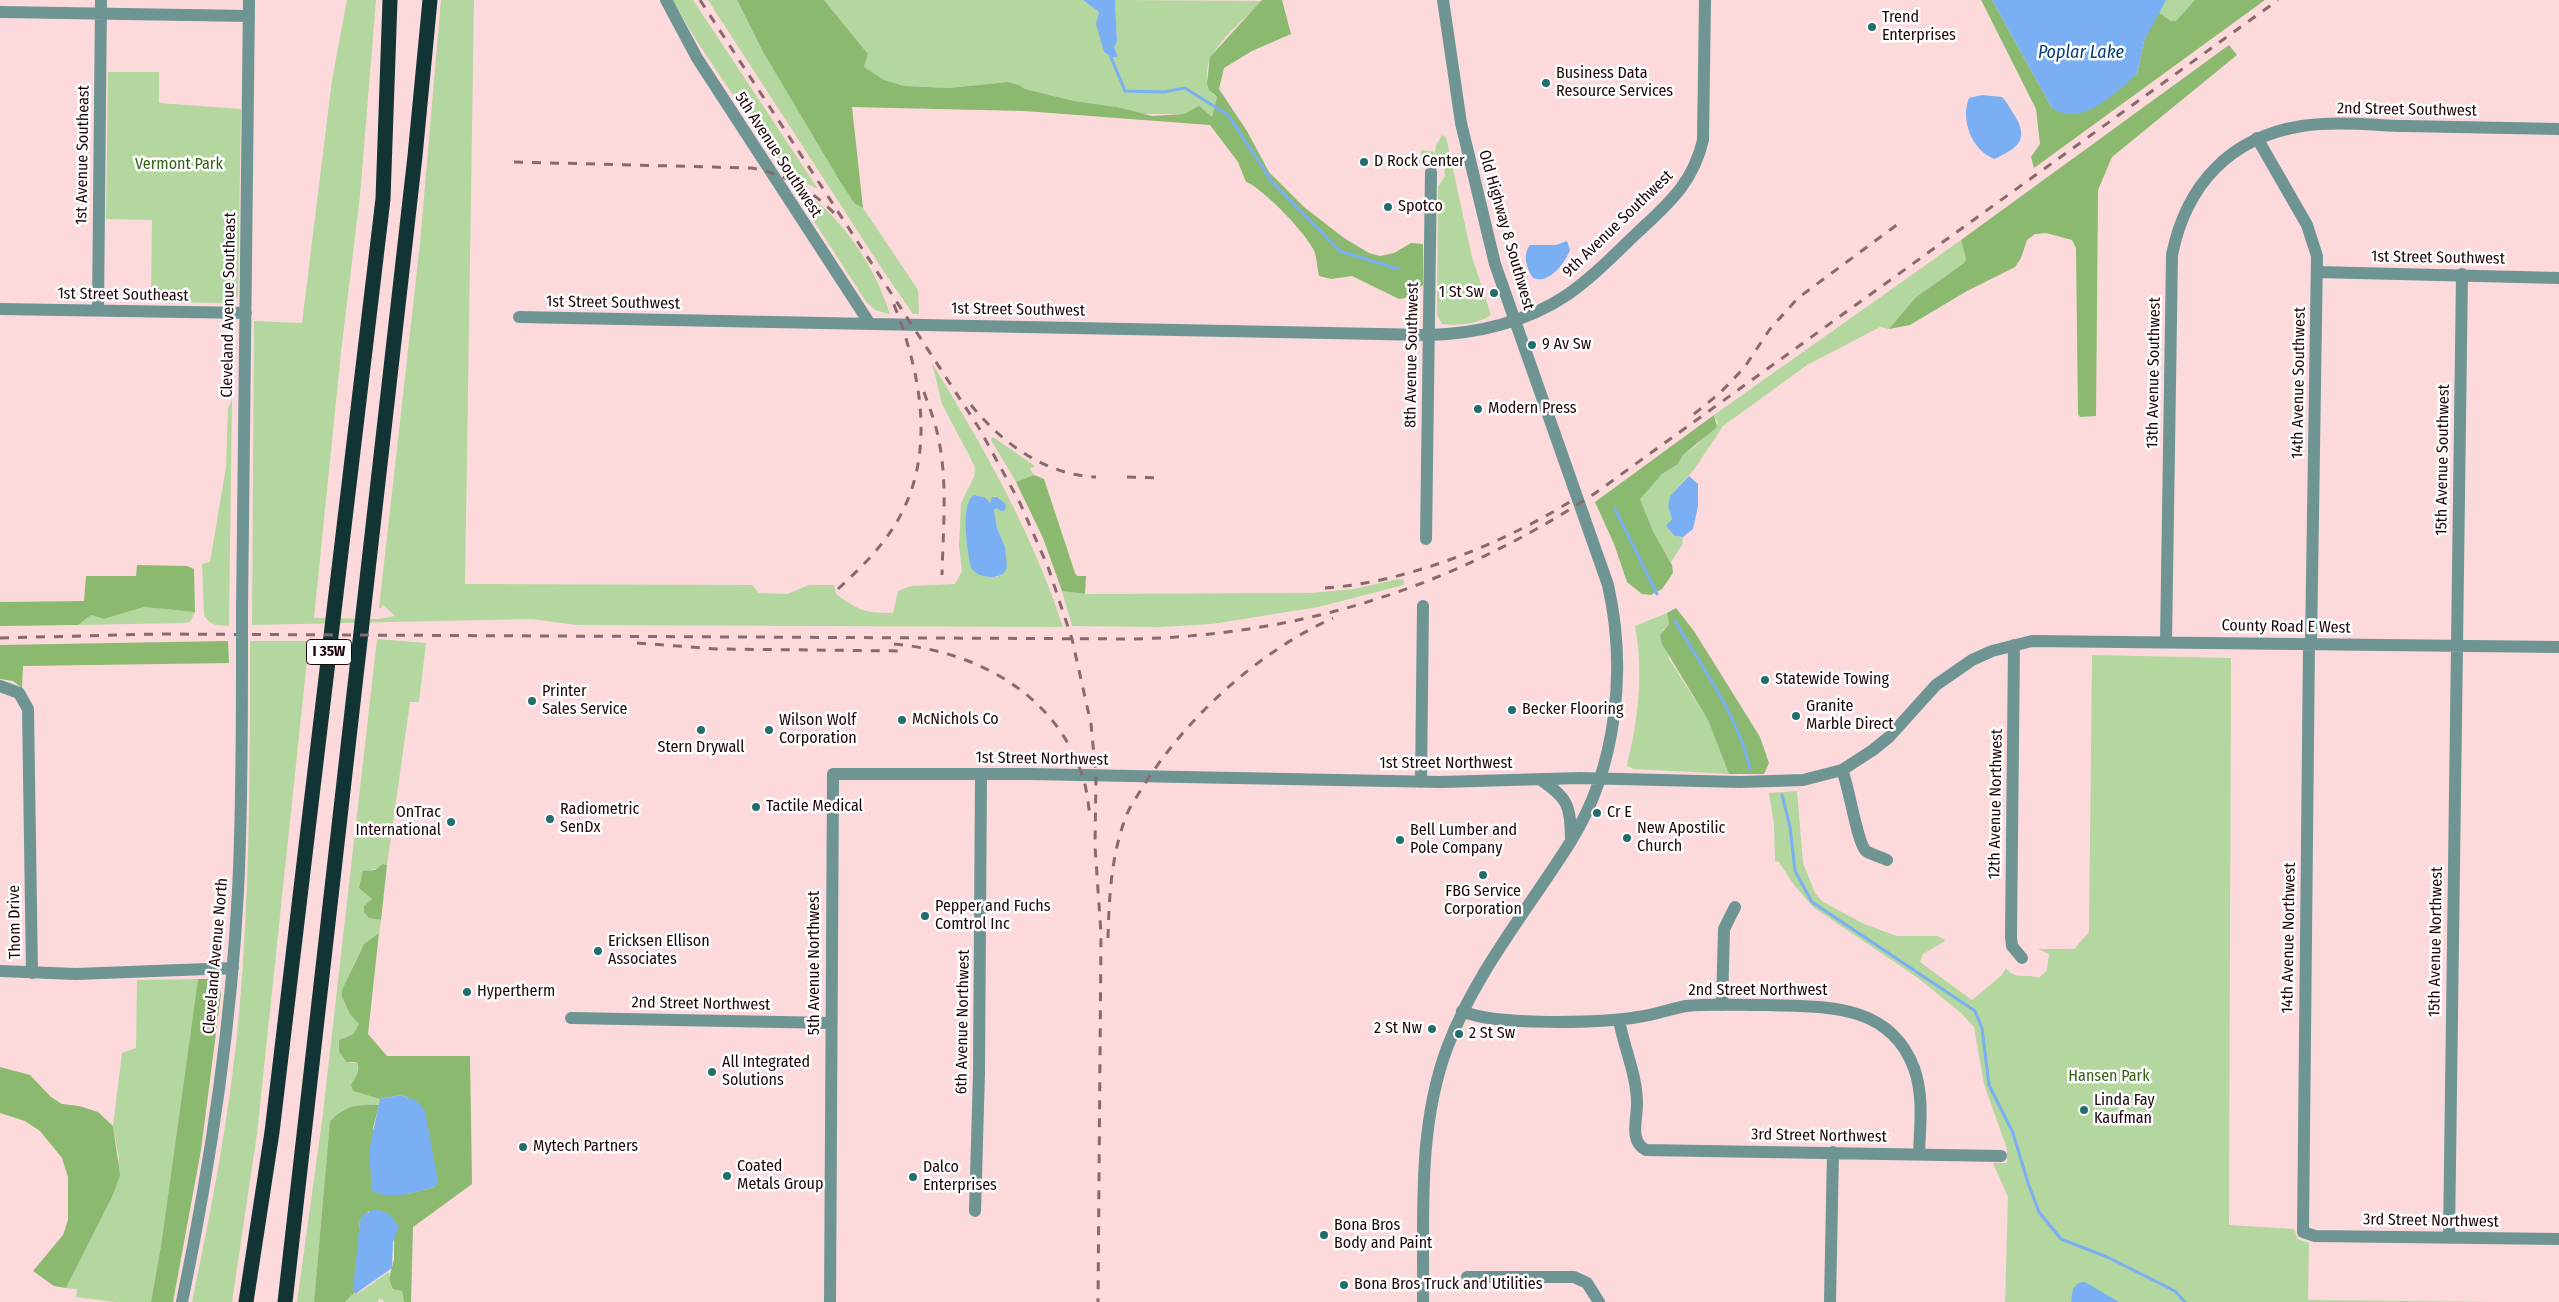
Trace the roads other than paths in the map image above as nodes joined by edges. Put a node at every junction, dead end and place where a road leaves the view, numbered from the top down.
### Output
1 (101, 0) edge
2 (249, 0) edge
3 (390, 0) edge
4 (430, 0) edge
5 (666, 0) edge
6 (1443, 0) edge
7 (1706, 0) edge
8 (0, 12) edge
9 (101, 14) junction
10 (249, 16) junction
11 (2559, 129) edge
12 (2257, 138) junction
13 (1431, 172) dead end
14 (2317, 272) junction
15 (2462, 274) junction
16 (2559, 278) edge
17 (0, 309) edge
18 (98, 310) junction
19 (246, 313) junction
20 (519, 317) dead end
21 (1514, 320) junction
22 (870, 324) junction
23 (1429, 335) junction
24 (1426, 539) dead end
25 (1423, 606) dead end
26 (242, 610) joint
27 (2166, 642) junction
28 (2310, 644) junction
29 (2014, 645) junction
30 (2456, 646) junction
31 (2559, 647) edge
32 (0, 686) edge
33 (1842, 770) junction
34 (833, 774) joint
35 (981, 774) junction
36 (1600, 779) junction
37 (1541, 780) junction
38 (1421, 782) junction
39 (1571, 840) junction
40 (1888, 860) dead end
41 (1735, 907) dead end
42 (2022, 958) dead end
43 (233, 968) junction
44 (0, 971) edge
45 (32, 973) junction
46 (1722, 1005) junction
47 (1462, 1011) junction
48 (571, 1018) dead end
49 (1619, 1020) junction
50 (831, 1023) junction
51 (1833, 1152) junction
52 (1919, 1154) junction
53 (2001, 1156) dead end
54 (975, 1211) dead end
55 (2303, 1232) joint
56 (2449, 1237) junction
57 (2559, 1239) edge
58 (1467, 1276) dead end
59 (182, 1302) edge
60 (246, 1302) edge
61 (285, 1302) edge
62 (830, 1302) edge
63 (1423, 1302) edge
64 (1599, 1302) edge
65 (1830, 1302) edge

1 - 9 street, 1st Avenue Southeast
2 - 10 street, Cleveland Avenue Southeast
3 - 60 highway, I 35W
4 - 61 highway, I 35W
5 - 22 street, 5th Avenue Southwest
6 - 21 street, Old Highway 8 Southwest
7 - 21 street, 9th Avenue Southwest
8 - 9 street
9 - 10 street
9 - 18 street, 1st Avenue Southeast
10 - 19 street, Cleveland Avenue Southeast
11 - 12 street, 2nd Street Southwest
12 - 14 street, 14th Avenue Southwest
12 - 27 street, 13th Avenue Southwest
13 - 23 street, 8th Avenue Southwest
14 - 15 street, 1st Street Southwest
14 - 28 street, 14th Avenue Southwest
15 - 16 street, 1st Street Southwest
15 - 30 street, 15th Avenue Southwest
17 - 18 street, 1st Street Southeast
18 - 19 street, 1st Street Southeast
19 - 26 street, Cleveland Avenue Southeast
20 - 22 street, 1st Street Southwest
21 - 23 street, 1st Street Southwest
21 - 36 street, Old Highway 8 Southwest
22 - 23 street, 1st Street Southwest
23 - 24 street, 8th Avenue Southwest
25 - 38 street
26 - 43 street, Cleveland Avenue North, bridge
27 - 28 street, County Road E West
27 - 29 street, County Road E West
28 - 30 street, County Road E West
28 - 55 street, 14th Avenue Northwest
29 - 33 street, 1st Street Northwest
29 - 42 street, 12th Avenue Northwest
30 - 31 street, County Road E West
30 - 56 street, 15th Avenue Northwest
32 - 45 street, Thom Drive
33 - 36 street, 1st Street Northwest
33 - 40 street
34 - 35 street, 1st Street Northwest
34 - 50 street, 5th Avenue Northwest
35 - 38 street, 1st Street Northwest
35 - 54 street, 6th Avenue Northwest
36 - 37 street, 1st Street Northwest
36 - 39 street
37 - 38 street, 1st Street Northwest
37 - 39 street
39 - 47 street
41 - 46 street
43 - 45 street, Thom Drive
43 - 59 street, Cleveland Avenue North
44 - 45 street
46 - 49 street, 2nd Street Northwest
46 - 52 street, 2nd Street Northwest
47 - 49 street, 2nd Street Northwest
47 - 63 street
48 - 50 street, 2nd Street Northwest
49 - 51 street, 3rd Street Northwest
50 - 62 street, 5th Avenue Northwest
51 - 52 street, 3rd Street Northwest
51 - 65 street
52 - 53 street, 3rd Street Northwest
55 - 56 street, 3rd Street Northwest
56 - 57 street, 3rd Street Northwest
58 - 64 street

